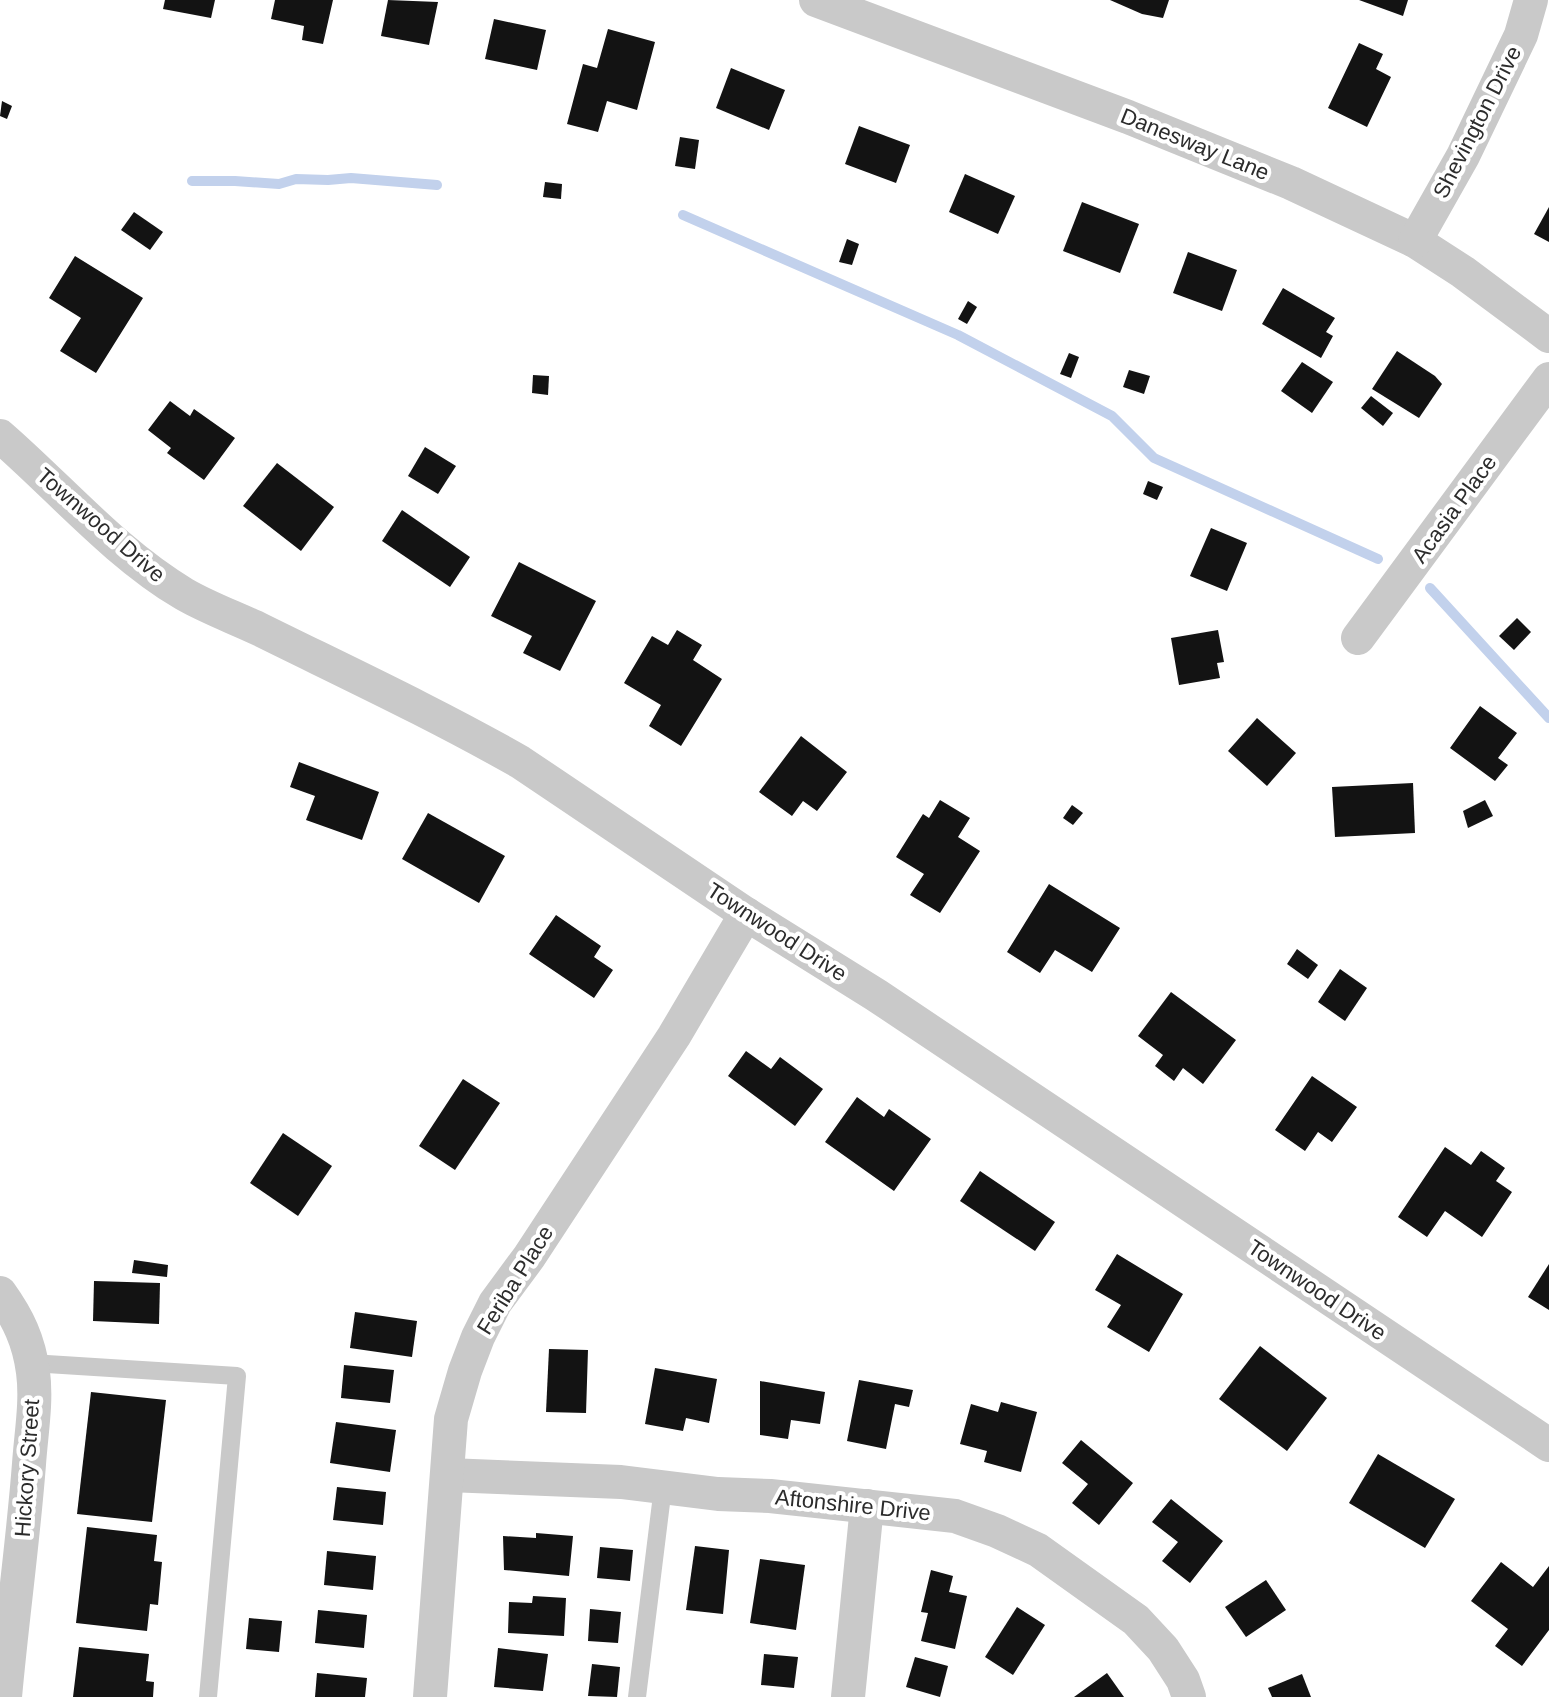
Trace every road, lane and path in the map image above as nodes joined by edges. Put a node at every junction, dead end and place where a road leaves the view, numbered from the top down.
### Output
1 (816, 0) edge
2 (1531, 0) edge
3 (1415, 241) junction
4 (1549, 336) edge
5 (1549, 379) edge
6 (0, 436) edge
7 (1358, 638) dead end
8 (746, 914) junction
9 (0, 1293) edge
10 (31, 1363) junction
11 (1549, 1445) edge
12 (448, 1475) junction
13 (663, 1487) junction
14 (867, 1506) junction
15 (5, 1697) edge
16 (208, 1697) edge
17 (430, 1697) edge
18 (637, 1697) edge
19 (848, 1697) edge
20 (1189, 1697) edge

1 - 3 street, Danesway Lane
2 - 3 street, Shevington Drive
3 - 4 street, Danesway Lane
5 - 7 street, Acasia Place
6 - 8 street, Townwood Drive
8 - 11 street, Townwood Drive
8 - 12 street, Feriba Place
9 - 10 street, Hickory Street
10 - 15 street, Hickory Street
10 - 16 lane
12 - 13 street, Aftonshire Drive
12 - 17 street, Feriba Place
13 - 14 street, Aftonshire Drive
13 - 18 lane
14 - 19 street
14 - 20 street, Aftonshire Drive

